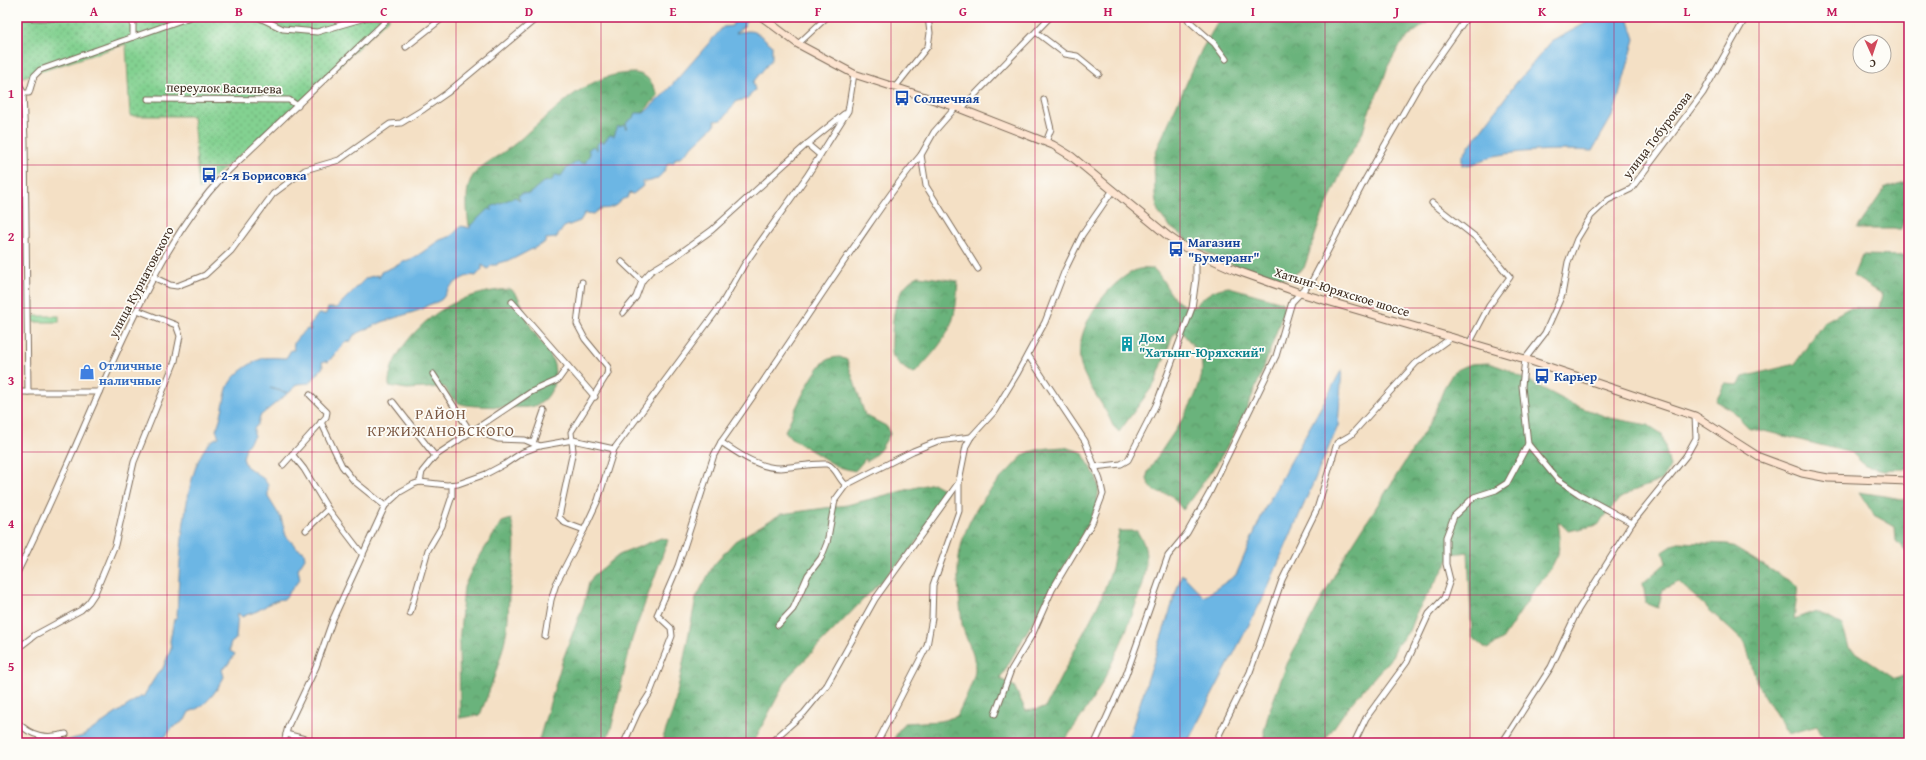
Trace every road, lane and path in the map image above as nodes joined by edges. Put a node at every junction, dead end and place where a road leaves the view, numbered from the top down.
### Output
1 (133, 17) edge
2 (189, 17) edge
3 (258, 17) edge
4 (368, 17) edge
5 (390, 17) edge
6 (444, 17) edge
7 (538, 17) edge
8 (762, 17) edge
9 (827, 17) edge
10 (928, 17) edge
11 (1050, 17) edge
12 (1187, 17) edge
13 (1467, 17) edge
14 (1746, 17) edge
15 (17, 18) edge
16 (1036, 32) junction
17 (133, 37) junction
18 (798, 44) junction
19 (406, 47) dead end
20 (1226, 59) dead end
21 (854, 74) junction
22 (1099, 74) dead end
23 (17, 78) edge
24 (896, 86) junction
25 (23, 93) junction
26 (148, 99) dead end
27 (1044, 100) dead end
28 (298, 106) junction
29 (958, 108) junction
30 (848, 111) junction
31 (1046, 142) junction
32 (807, 144) junction
33 (820, 155) junction
34 (921, 155) junction
35 (1113, 190) junction
36 (1432, 203) dead end
37 (1196, 253) junction
38 (622, 262) dead end
39 (978, 269) dead end
40 (153, 277) junction
41 (642, 281) junction
42 (582, 282) dead end
43 (1300, 293) junction
44 (512, 302) dead end
45 (137, 310) junction
46 (623, 313) dead end
47 (1452, 337) junction
48 (1470, 342) junction
49 (1028, 355) junction
50 (1525, 358) junction
51 (568, 366) junction
52 (433, 374) dead end
53 (17, 392) edge
54 (28, 392) junction
55 (99, 392) junction
56 (310, 395) dead end
57 (594, 397) junction
58 (393, 402) dead end
59 (544, 411) dead end
60 (1695, 416) junction
61 (321, 422) junction
62 (473, 430) junction
63 (971, 437) junction
64 (573, 440) junction
65 (721, 442) junction
66 (533, 443) junction
67 (1528, 444) junction
68 (539, 446) junction
69 (614, 449) junction
70 (292, 454) junction
71 (435, 456) junction
72 (283, 465) dead end
73 (1094, 467) junction
74 (959, 481) junction
75 (1909, 481) edge
76 (420, 482) junction
77 (452, 485) junction
78 (846, 485) junction
79 (384, 506) junction
80 (328, 509) junction
81 (1632, 523) junction
82 (306, 530) dead end
83 (584, 530) junction
84 (363, 555) junction
85 (17, 573) edge
86 (410, 612) dead end
87 (778, 625) dead end
88 (546, 636) dead end
89 (17, 649) edge
90 (995, 714) dead end
91 (17, 722) edge
92 (66, 734) dead end
93 (286, 734) junction
94 (1219, 735) dead end
95 (284, 743) edge
96 (320, 743) edge
97 (624, 743) edge
98 (770, 743) edge
99 (876, 743) edge
100 (1094, 743) edge
101 (1354, 743) edge
102 (1502, 743) edge

1 - 2 street
1 - 15 street
1 - 17 street
2 - 17 street
3 - 4 street
5 - 28 street, улица Курнатовского
6 - 19 street
7 - 40 street
8 - 18 street, Хатынг-Юряхское шоссе
9 - 18 street
10 - 24 street
11 - 16 street
12 - 20 street
13 - 43 street
14 - 50 street, улица Тобурокова
16 - 22 street
16 - 29 street
17 - 25 street
18 - 21 street, Хатынг-Юряхское шоссе
21 - 24 street, Хатынг-Юряхское шоссе
21 - 30 street
23 - 25 street
24 - 29 street, Хатынг-Юряхское шоссе
25 - 54 street
26 - 28 street, переулок Васильева
27 - 31 street
28 - 40 street, улица Курнатовского
29 - 31 street, Хатынг-Юряхское шоссе
29 - 34 street
30 - 32 street
30 - 33 street
31 - 35 street, Хатынг-Юряхское шоссе
32 - 33 street
32 - 41 street
33 - 69 street
34 - 39 street
34 - 65 street
35 - 37 street, Хатынг-Юряхское шоссе
35 - 49 street
36 - 48 street
37 - 43 street, Хатынг-Юряхское шоссе
37 - 73 street
38 - 41 street
40 - 45 street, улица Курнатовского
41 - 46 street
42 - 57 street
43 - 47 street, Хатынг-Юряхское шоссе
43 - 100 street
44 - 51 street
45 - 55 street, улица Курнатовского
45 - 89 street
47 - 48 street, Хатынг-Юряхское шоссе
47 - 94 street
48 - 50 street, Хатынг-Юряхское шоссе
49 - 63 street
49 - 73 street
50 - 60 street, Хатынг-Юряхское шоссе
50 - 67 street
51 - 57 street
51 - 62 street
52 - 62 street
53 - 54 street
54 - 55 street
55 - 85 street, улица Курнатовского
56 - 61 street
57 - 64 street
58 - 71 street
59 - 66 street
60 - 75 street, Хатынг-Юряхское шоссе
60 - 81 street
61 - 70 street
61 - 79 street
62 - 66 street
62 - 71 street
63 - 74 street
63 - 78 street
64 - 68 street
64 - 69 street
64 - 83 street
65 - 78 street
65 - 97 street
66 - 68 street
67 - 81 street
67 - 101 street
68 - 77 street
69 - 83 street
70 - 72 street
70 - 80 street
71 - 76 street
73 - 90 street
74 - 98 street
74 - 99 street
76 - 77 street
76 - 79 street
77 - 86 street
78 - 87 street
79 - 84 street
80 - 82 street
80 - 84 street
81 - 102 street
83 - 88 street
84 - 93 street
91 - 92 street
93 - 95 street
93 - 96 street

